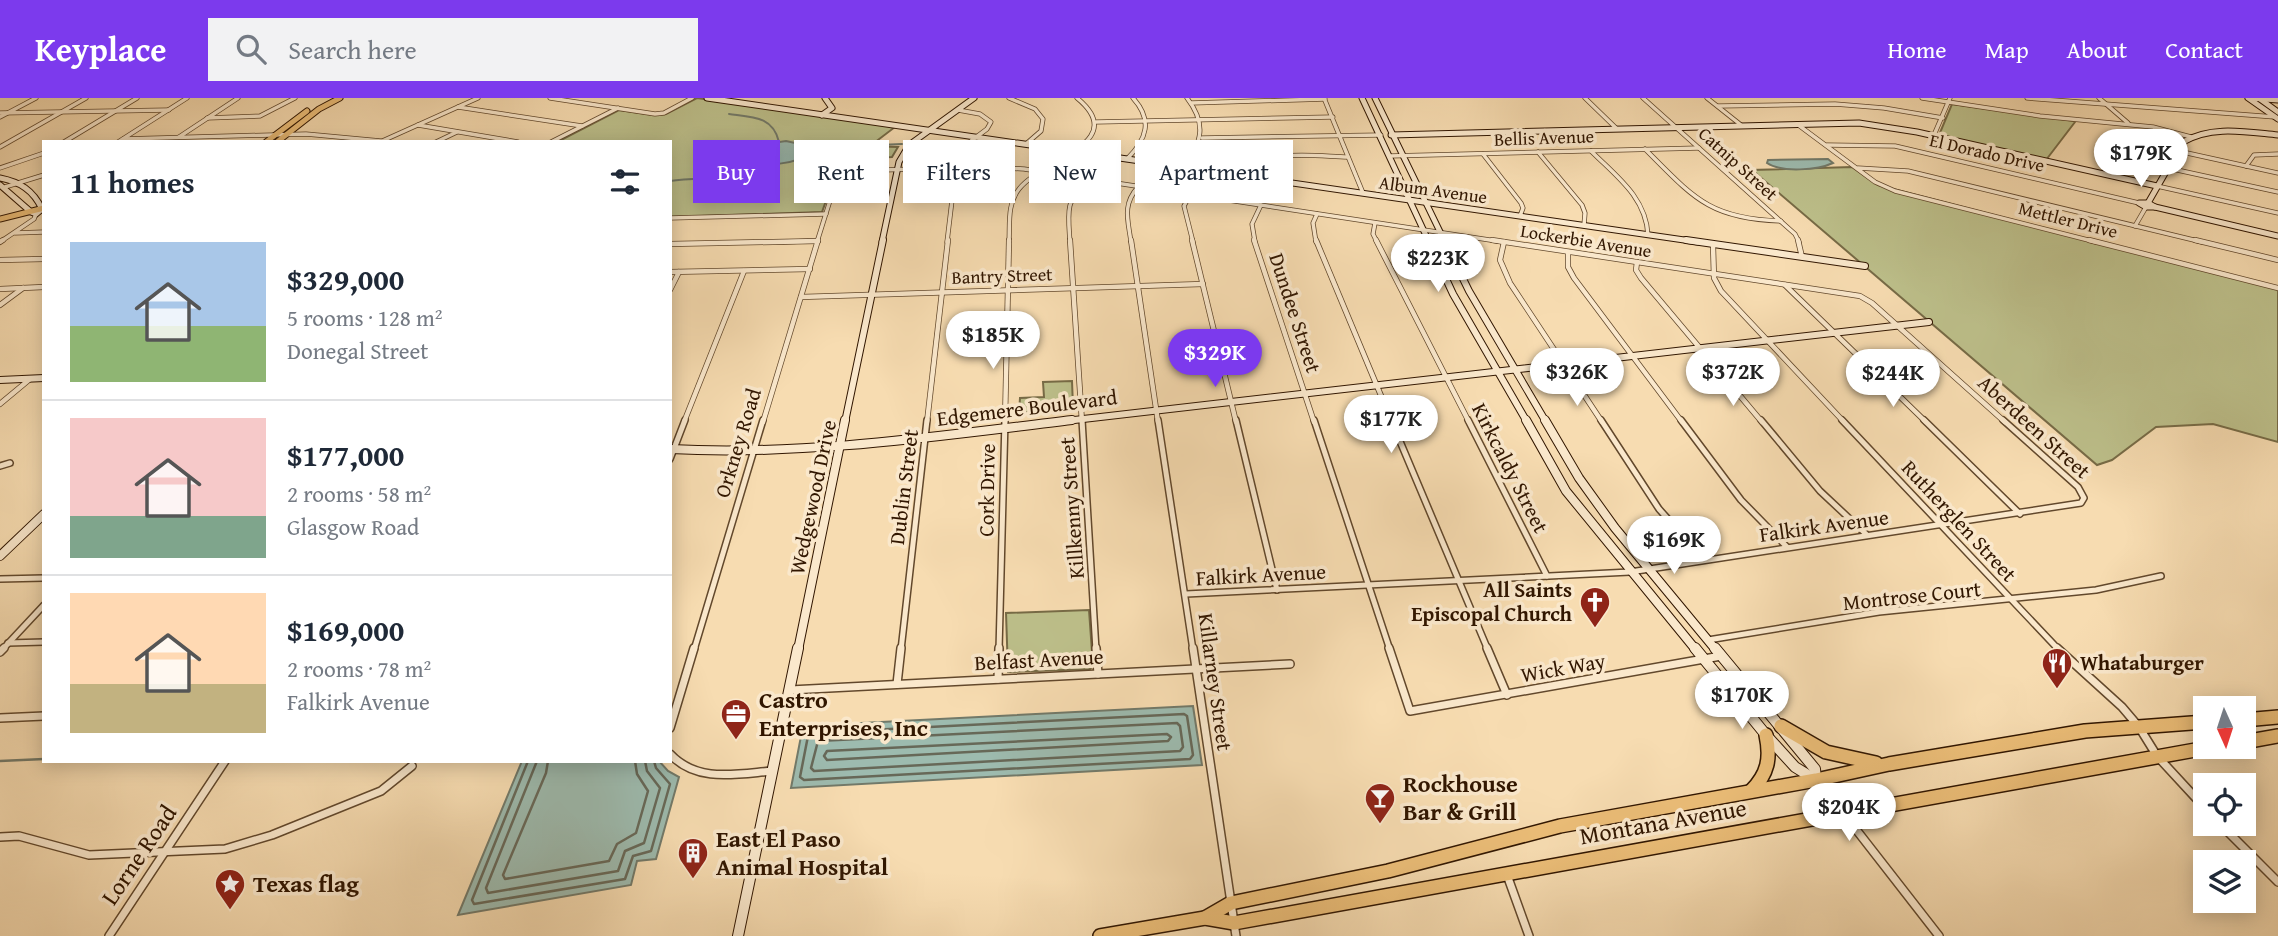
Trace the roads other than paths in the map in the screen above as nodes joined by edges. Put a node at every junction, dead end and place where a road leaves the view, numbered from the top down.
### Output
1 (36, 98) edge
2 (86, 98) edge
3 (137, 98) edge
4 (187, 98) edge
5 (238, 98) edge
6 (295, 98) edge
7 (340, 98) edge
8 (478, 98) edge
9 (550, 98) edge
10 (585, 98) edge
11 (692, 98) edge
12 (707, 98) edge
13 (825, 98) edge
14 (974, 98) edge
15 (1009, 98) edge
16 (1077, 98) edge
17 (1133, 98) edge
18 (1187, 98) edge
19 (1362, 98) edge
20 (1375, 98) edge
21 (1585, 98) edge
22 (1643, 98) edge
23 (1707, 98) edge
24 (1922, 98) edge
25 (2027, 98) edge
26 (2099, 98) edge
27 (2247, 98) edge
28 (1325, 99) edge
29 (2260, 99) edge
30 (1949, 100) edge
31 (2278, 100) edge
32 (329, 101) edge
33 (577, 102) junction
34 (1191, 103) junction
35 (2107, 105) junction
36 (1718, 106) junction
37 (458, 107) junction
38 (618, 108) junction
39 (169, 110) junction
40 (958, 110) junction
41 (116, 111) junction
42 (61, 112) junction
43 (8, 113) junction
44 (0, 115) edge
45 (822, 115) junction
46 (2277, 116) edge
47 (1333, 117) junction
48 (208, 118) junction
49 (1943, 118) junction
50 (1201, 120) junction
51 (1096, 121) junction
52 (1147, 121) junction
53 (1797, 124) junction
54 (2129, 124) junction
55 (416, 125) junction
56 (1741, 125) junction
57 (582, 127) junction
58 (1675, 127) junction
59 (1617, 129) junction
60 (930, 130) junction
61 (457, 132) junction
62 (286, 135) junction
63 (1381, 135) junction
64 (1393, 135) junction
65 (1934, 135) junction
66 (2278, 135) edge
67 (239, 136) junction
68 (1340, 136) junction
69 (179, 137) junction
70 (977, 137) junction
71 (2191, 137) junction
72 (276, 138) edge
73 (1202, 138) joint
74 (123, 139) joint
75 (500, 139) joint
76 (67, 140) edge
77 (234, 140) edge
78 (370, 140) edge
79 (383, 140) edge
80 (440, 140) edge
81 (506, 140) edge
82 (555, 140) edge
83 (973, 140) edge
84 (1088, 140) edge
85 (1026, 144) junction
86 (1029, 144) edge
87 (1826, 145) junction
88 (0, 147) edge
89 (1699, 148) junction
90 (1645, 149) junction
91 (1591, 150) junction
92 (2178, 151) junction
93 (1538, 152) junction
94 (42, 154) edge
95 (1483, 154) junction
96 (2278, 154) edge
97 (1390, 156) junction
98 (1403, 156) junction
99 (1348, 157) junction
100 (1121, 158) edge
101 (1293, 158) edge
102 (1127, 159) junction
103 (1135, 160) edge
104 (2246, 166) junction
105 (0, 168) edge
106 (1857, 168) junction
107 (2168, 168) junction
108 (899, 169) junction
109 (903, 169) edge
110 (889, 170) edge
111 (2278, 173) edge
112 (42, 176) edge
113 (1398, 176) junction
114 (1413, 176) junction
115 (0, 178) edge
116 (1029, 179) edge
117 (18, 183) junction
118 (1293, 183) edge
119 (2, 186) edge
120 (2157, 186) junction
121 (1135, 190) edge
122 (2278, 192) edge
123 (1363, 193) junction
124 (42, 196) edge
125 (36, 197) junction
126 (1410, 200) junction
127 (829, 203) edge
128 (952, 203) edge
129 (1069, 203) edge
130 (1186, 203) edge
131 (1247, 203) edge
132 (1426, 203) junction
133 (2139, 203) joint
134 (1261, 205) junction
135 (2150, 206) junction
136 (41, 211) edge
137 (28, 212) junction
138 (2278, 213) edge
139 (826, 214) junction
140 (1318, 214) junction
141 (1520, 216) junction
142 (672, 218) edge
143 (0, 221) edge
144 (1781, 221) junction
145 (1375, 223) junction
146 (1584, 225) junction
147 (2135, 226) junction
148 (1424, 230) junction
149 (42, 232) edge
150 (1439, 232) junction
151 (14, 233) junction
152 (1648, 235) junction
153 (2278, 236) edge
154 (818, 241) junction
155 (0, 242) edge
156 (1504, 242) junction
157 (672, 244) edge
158 (1713, 244) junction
159 (1568, 252) junction
160 (1802, 257) junction
161 (42, 259) edge
162 (0, 260) edge
163 (2278, 260) edge
164 (1637, 262) junction
165 (1865, 266) dead end
166 (810, 269) junction
167 (744, 271) junction
168 (672, 272) edge
169 (679, 272) junction
170 (1714, 274) junction
171 (1203, 284) junction
172 (1785, 285) junction
173 (672, 286) edge
174 (1138, 286) junction
175 (23, 288) junction
176 (42, 288) edge
177 (1074, 288) junction
178 (2278, 288) edge
179 (0, 289) edge
180 (1008, 290) junction
181 (942, 292) junction
182 (873, 295) junction
183 (801, 297) junction
184 (1865, 299) joint
185 (0, 305) edge
186 (1929, 323) dead end
187 (1898, 326) junction
188 (1833, 333) junction
189 (1767, 341) junction
190 (1700, 348) junction
191 (1633, 356) junction
192 (1564, 365) junction
193 (1514, 370) junction
194 (1497, 372) junction
195 (1447, 377) junction
196 (42, 378) edge
197 (30, 379) junction
198 (0, 380) edge
199 (1376, 386) junction
200 (1305, 394) junction
201 (1231, 402) junction
202 (0, 404) edge
203 (1157, 411) junction
204 (1082, 419) junction
205 (1005, 428) junction
206 (926, 437) junction
207 (841, 447) junction
208 (672, 449) edge
209 (754, 451) junction
210 (10, 463) dead end
211 (0, 466) edge
212 (2084, 498) joint
213 (2020, 513) junction
214 (39, 523) edge
215 (1939, 525) junction
216 (1867, 535) junction
217 (1787, 547) junction
218 (0, 556) edge
219 (1704, 559) junction
220 (1649, 568) junction
221 (1630, 572) junction
222 (1547, 576) junction
223 (2161, 576) dead end
224 (42, 578) edge
225 (0, 579) edge
226 (1459, 581) junction
227 (1369, 585) junction
228 (1277, 590) junction
229 (1186, 594) junction
230 (2011, 602) junction
231 (42, 606) edge
232 (1708, 640) junction
233 (42, 642) edge
234 (8, 643) junction
235 (0, 652) edge
236 (1721, 656) junction
237 (1704, 661) junction
238 (1290, 664) dead end
239 (1197, 669) junction
240 (1098, 674) junction
241 (998, 679) junction
242 (897, 684) junction
243 (790, 690) junction
244 (672, 693) edge
245 (680, 693) junction
246 (1507, 695) junction
247 (1410, 711) joint
248 (42, 716) edge
249 (2278, 717) edge
250 (0, 718) edge
251 (2256, 719) edge
252 (672, 721) edge
253 (2193, 723) edge
254 (1781, 726) junction
255 (2139, 726) junction
256 (1766, 734) junction
257 (2278, 736) edge
258 (2256, 740) edge
259 (2193, 750) edge
260 (672, 756) edge
261 (2157, 756) junction
262 (224, 763) edge
263 (1889, 764) junction
264 (412, 766) dead end
265 (773, 771) junction
266 (1816, 780) junction
267 (1750, 791) junction
268 (2193, 795) edge
269 (1843, 813) junction
270 (2232, 836) edge
271 (0, 837) edge
272 (164, 853) junction
273 (1507, 875) junction
274 (2278, 882) edge
275 (1231, 903) junction
276 (1205, 918) junction
277 (1235, 930) edge
278 (109, 936) edge
279 (738, 936) edge
280 (1100, 936) edge
281 (1529, 936) edge
282 (1939, 936) edge

1 - 43 street
2 - 42 street
3 - 41 street
4 - 39 street
5 - 48 street
6 - 48 street
7 - 32 main road
8 - 37 street
9 - 33 street
10 - 33 street
11 - 38 street
12 - 45 street, Album Avenue
13 - 45 street
14 - 40 street, Wedgewood Drive
15 - 85 street
16 - 51 street
17 - 52 street
18 - 34 street
19 - 63 street
20 - 64 street
21 - 59 street
22 - 58 street, Catnip Street
23 - 36 street
24 - 30 street
25 - 35 street
26 - 35 street
27 - 29 street
27 - 46 street
28 - 34 street
28 - 47 street
29 - 31 street
29 - 46 street
30 - 49 street
30 - 54 street
32 - 62 main road
32 - 72 main road
33 - 38 street
34 - 50 street
35 - 46 street
35 - 54 street
36 - 49 street
36 - 56 street
37 - 55 street
37 - 57 street
38 - 57 street
39 - 41 street
39 - 74 street
40 - 60 street, Wedgewood Drive
40 - 70 street
41 - 42 street
41 - 76 street
42 - 43 street
42 - 88 street
43 - 44 street
45 - 60 street, Album Avenue
47 - 50 street
47 - 68 street
48 - 69 street
49 - 65 street
50 - 52 street
50 - 73 street
51 - 52 street
51 - 84 street
52 - 102 street
53 - 56 street
53 - 65 street
53 - 87 street
54 - 71 street
55 - 61 street
55 - 79 street
56 - 58 street
57 - 82 street
58 - 59 street
58 - 89 street, Catnip Street
59 - 64 street
60 - 70 street, Album Avenue
60 - 108 street, Wedgewood Drive
61 - 75 street
61 - 80 street
62 - 72 main road
62 - 78 street
63 - 64 street
63 - 68 street
63 - 97 street
64 - 98 street
65 - 120 street
66 - 71 street
67 - 69 street
67 - 72 street
67 - 77 street
68 - 73 street
68 - 99 street
69 - 74 street
70 - 83 street
70 - 85 street, Album Avenue
71 - 92 street
75 - 81 street
85 - 86 street, Album Avenue
87 - 106 street
87 - 133 street, El Dorado Drive
89 - 90 street, Bellis Avenue
89 - 144 street, Catnip Street
90 - 91 street, Bellis Avenue
90 - 144 street
91 - 93 street, Bellis Avenue
91 - 152 street
92 - 104 street
92 - 107 street
93 - 95 street, Bellis Avenue
93 - 146 street
94 - 105 street
95 - 98 street, Bellis Avenue
95 - 141 street
96 - 104 street
97 - 98 street, Bellis Avenue
97 - 113 street
98 - 114 street
99 - 101 street
99 - 123 street
100 - 102 street, Album Avenue
102 - 103 street, Album Avenue
104 - 111 street
106 - 147 street
106 - 178 street, Mettler Drive
107 - 120 street
107 - 122 street
108 - 109 street, Lockerbie Avenue
108 - 110 street, Lockerbie Avenue
108 - 182 street, Wedgewood Drive
112 - 117 street
113 - 114 street
113 - 126 street
114 - 132 street
115 - 117 street
116 - 180 street, Cork Drive
117 - 119 street
117 - 125 street
118 - 123 street, Album Avenue
119 - 137 street
120 - 135 street
120 - 138 street
121 - 174 street, Killarney Street
123 - 126 street, Album Avenue
124 - 125 street
125 - 136 street
126 - 132 street, Album Avenue
126 - 148 street
127 - 139 street, Orkney Road
128 - 181 street, Dublin Street
129 - 177 street, Killkenny Street
130 - 171 street
131 - 134 street, Lockerbie Avenue
132 - 141 street, Album Avenue
132 - 150 street
133 - 135 street
134 - 140 street, Lockerbie Avenue
134 - 200 street, Dundee Street
135 - 147 street
135 - 153 street
136 - 137 main road
136 - 143 main road
136 - 151 street
137 - 143 main road
139 - 142 street
139 - 154 street, Orkney Road
140 - 145 street, Lockerbie Avenue
140 - 199 street
141 - 146 street, Album Avenue
144 - 160 street, Catnip Street
145 - 148 street, Lockerbie Avenue
145 - 195 street, Kirkcaldy Street
146 - 152 street, Album Avenue
147 - 163 street
148 - 150 street, Lockerbie Avenue
148 - 194 street
149 - 151 street
150 - 156 street, Lockerbie Avenue
150 - 193 street
151 - 155 street
152 - 158 street, Album Avenue
154 - 157 street
154 - 166 street, Orkney Road
156 - 159 street, Lockerbie Avenue
156 - 192 street
158 - 160 street, Album Avenue
158 - 170 street, Rutherglen Street
159 - 164 street, Lockerbie Avenue
159 - 191 street
160 - 165 street, Album Avenue
161 - 162 street
164 - 170 street, Lockerbie Avenue
164 - 190 street
166 - 167 street
166 - 183 street, Orkney Road
167 - 169 street
167 - 208 street
168 - 169 street
169 - 173 street
170 - 172 street, Lockerbie Avenue
170 - 189 street, Rutherglen Street
171 - 174 street, Bantry Street
171 - 201 street
172 - 184 street, Lockerbie Avenue
172 - 188 street
174 - 177 street, Bantry Street
174 - 203 street, Killarney Street
175 - 176 street
175 - 179 street
175 - 185 street
177 - 180 street, Bantry Street
177 - 204 street, Killkenny Street
180 - 181 street, Bantry Street
180 - 205 street, Cork Drive
181 - 182 street, Bantry Street
181 - 206 street, Dublin Street
182 - 183 street, Bantry Street
182 - 207 street, Wedgewood Drive
183 - 209 street, Orkney Road
184 - 187 street, Aberdeen Street
186 - 187 street, Edgemere Boulevard
187 - 188 street, Edgemere Boulevard
187 - 212 street, Aberdeen Street
188 - 189 street, Edgemere Boulevard
188 - 213 street
189 - 190 street, Edgemere Boulevard
189 - 215 street, Rutherglen Street
190 - 191 street, Edgemere Boulevard
190 - 216 street
191 - 192 street, Edgemere Boulevard
191 - 217 street
192 - 193 street, Edgemere Boulevard
192 - 219 street
193 - 194 street, Edgemere Boulevard
193 - 220 street
194 - 195 street, Edgemere Boulevard
194 - 221 street
195 - 199 street, Edgemere Boulevard
195 - 222 street, Kirkcaldy Street
196 - 197 street
197 - 198 street
197 - 202 street
199 - 200 street, Edgemere Boulevard
199 - 226 street
200 - 201 street, Edgemere Boulevard
200 - 227 street, Dundee Street
201 - 203 street, Edgemere Boulevard
201 - 228 street
203 - 204 street, Edgemere Boulevard
203 - 229 street, Killarney Street
204 - 205 street, Edgemere Boulevard
204 - 240 street, Killkenny Street
205 - 206 street, Edgemere Boulevard
205 - 241 street, Cork Drive
206 - 207 street, Edgemere Boulevard
206 - 242 street, Dublin Street
207 - 209 street, Edgemere Boulevard
207 - 243 street, Wedgewood Drive
208 - 209 street, Edgemere Boulevard
209 - 245 street, Orkney Road
210 - 211 street
212 - 213 street, Falkirk Avenue
213 - 215 street, Falkirk Avenue
214 - 218 street
215 - 216 street, Falkirk Avenue
215 - 230 street, Rutherglen Street
216 - 217 street, Falkirk Avenue
217 - 219 street, Falkirk Avenue
219 - 220 street, Falkirk Avenue
220 - 221 street, Falkirk Avenue
220 - 232 street
221 - 222 street, Falkirk Avenue
221 - 237 street
222 - 226 street, Falkirk Avenue
223 - 230 street, Montrose Court
224 - 225 street
226 - 227 street, Falkirk Avenue
226 - 246 street
227 - 228 street, Falkirk Avenue
227 - 247 street, Dundee Street
228 - 229 street, Falkirk Avenue
229 - 239 street, Killarney Street
230 - 232 street, Montrose Court
230 - 255 street, Rutherglen Street
231 - 234 street
232 - 236 street
233 - 234 street
234 - 235 street
236 - 237 street, Wick Way
236 - 254 street
237 - 246 street, Wick Way
237 - 256 street
238 - 239 street, Belfast Avenue
239 - 240 street, Belfast Avenue
239 - 275 street, Killarney Street
240 - 241 street, Belfast Avenue
241 - 242 street, Belfast Avenue
242 - 243 street, Belfast Avenue
243 - 265 street, Wedgewood Drive
244 - 245 street
245 - 252 street, Orkney Road
246 - 247 street, Wick Way
248 - 250 street
249 - 251 highway
253 - 255 highway, Montana Avenue
254 - 263 highway
254 - 266 street
255 - 261 street, Rutherglen Street
255 - 263 highway, Montana Avenue
256 - 266 street
256 - 267 highway
257 - 258 highway
259 - 261 highway, Montana Avenue
260 - 265 street
261 - 268 street, Rutherglen Street
261 - 269 highway, Montana Avenue
262 - 272 street, Lorne Road
263 - 266 highway, Montana Avenue
264 - 272 street
265 - 279 street, Wedgewood Drive
266 - 267 highway, Montana Avenue
266 - 269 street
267 - 275 highway, Montana Avenue
269 - 273 highway, Montana Avenue
269 - 282 street
270 - 274 street
271 - 272 street
272 - 278 street, Lorne Road
273 - 277 highway, Montana Avenue
273 - 281 street
275 - 276 highway, Montana Avenue
275 - 277 street, Killarney Street
276 - 277 highway, Montana Avenue
276 - 280 highway, Montana Avenue

